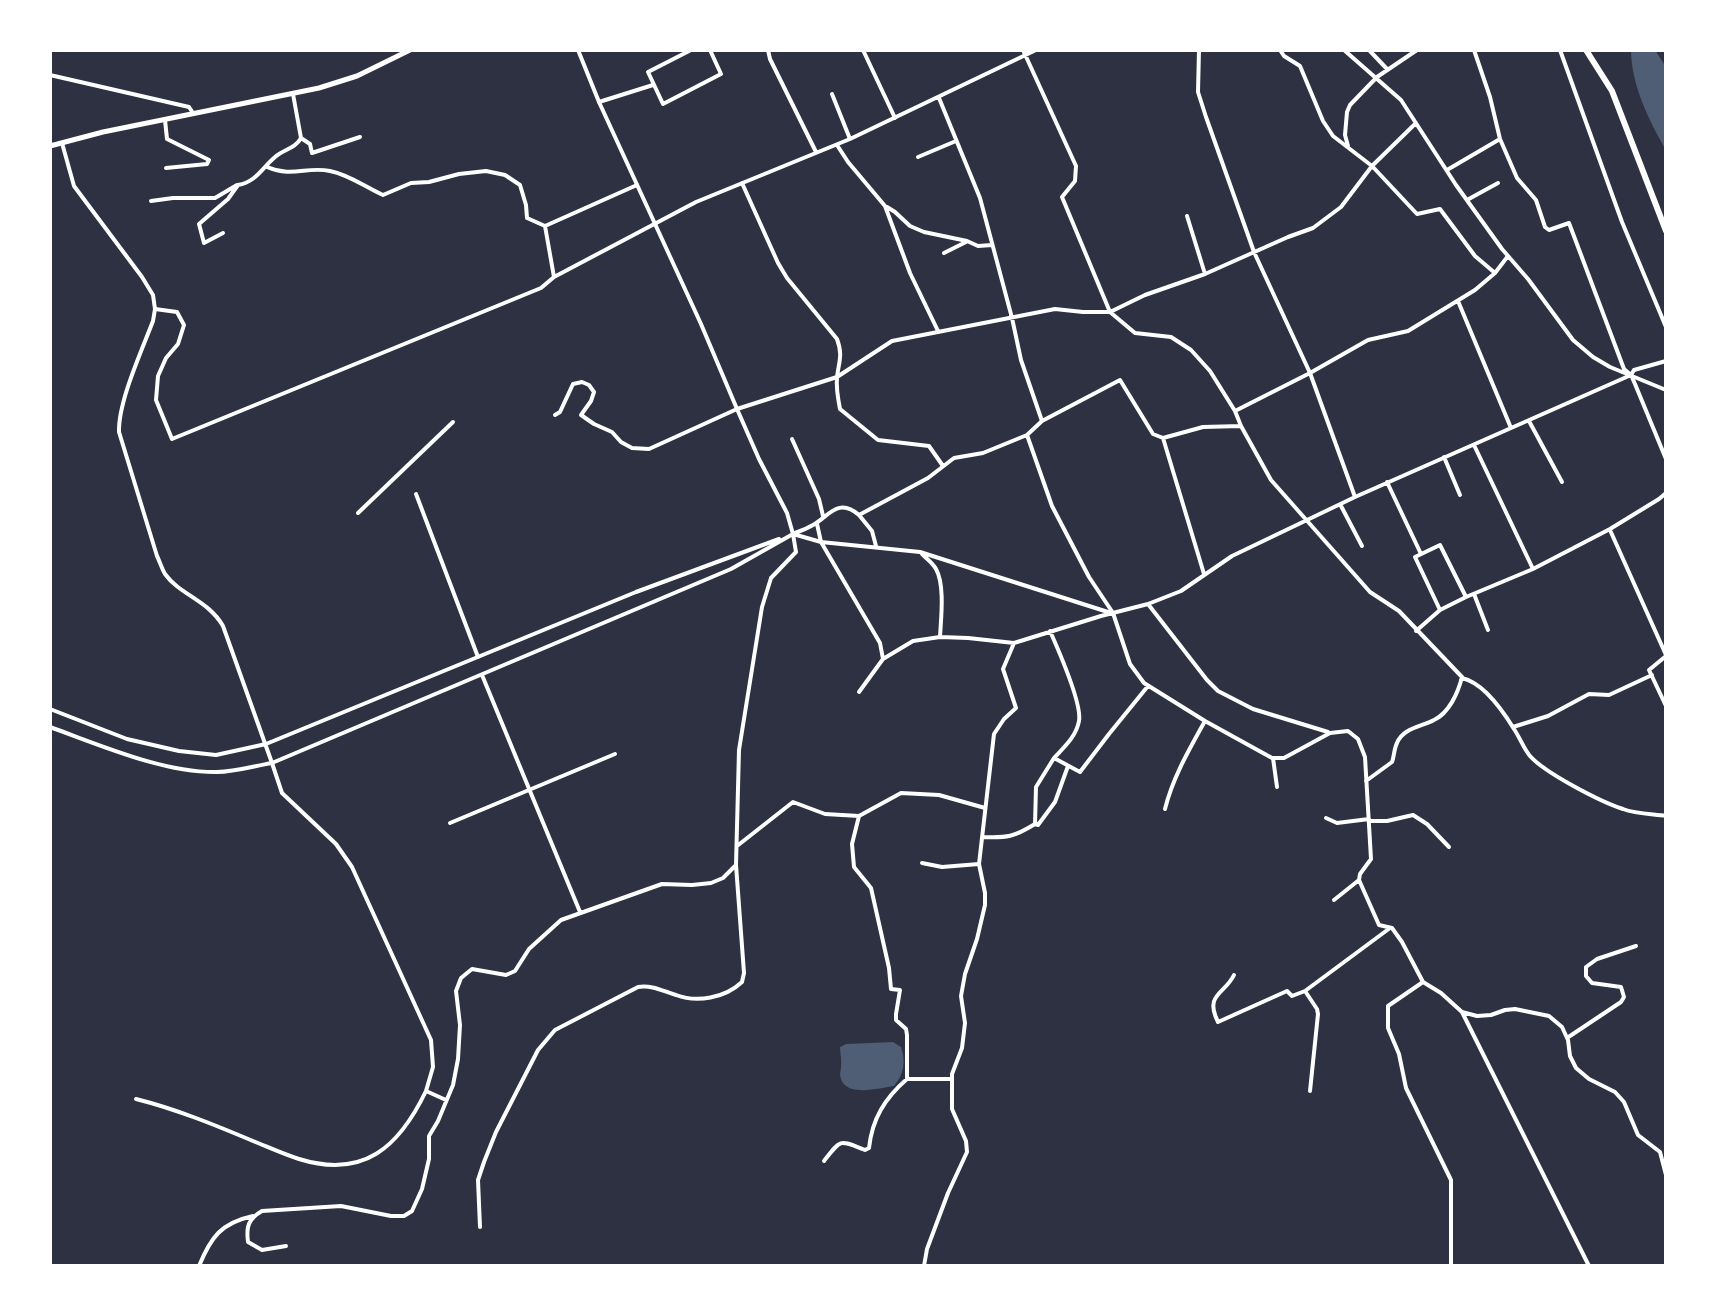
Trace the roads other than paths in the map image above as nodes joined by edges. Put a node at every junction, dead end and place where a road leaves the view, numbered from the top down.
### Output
1 (410, 50) edge
2 (578, 50) edge
3 (691, 50) edge
4 (710, 50) edge
5 (768, 50) edge
6 (863, 50) edge
7 (1036, 50) edge
8 (1199, 50) edge
9 (1280, 50) edge
10 (1344, 50) edge
11 (1369, 50) edge
12 (1417, 50) edge
13 (1474, 50) edge
14 (1560, 50) edge
15 (1586, 50) edge
16 (1024, 52) edge
17 (1387, 69) junction
18 (50, 75) edge
19 (1377, 77) junction
20 (653, 85) junction
21 (293, 94) junction
22 (832, 94) dead end
23 (939, 98) junction
24 (599, 102) junction
25 (193, 113) junction
26 (895, 118) junction
27 (165, 120) junction
28 (1416, 123) junction
29 (360, 137) dead end
30 (301, 138) junction
31 (850, 139) junction
32 (1500, 139) junction
33 (956, 141) junction
34 (62, 143) junction
35 (837, 144) junction
36 (50, 146) edge
37 (1349, 148) junction
38 (816, 152) junction
39 (918, 157) dead end
40 (1372, 166) junction
41 (267, 167) junction
42 (166, 168) dead end
43 (1447, 170) junction
44 (742, 183) junction
45 (1498, 183) dead end
46 (238, 185) junction
47 (637, 185) junction
48 (1467, 200) junction
49 (151, 201) dead end
50 (885, 206) junction
51 (1187, 216) dead end
52 (655, 223) junction
53 (545, 226) junction
54 (1666, 231) edge
55 (223, 233) dead end
56 (967, 241) junction
57 (992, 245) junction
58 (1254, 252) junction
59 (944, 253) dead end
60 (1509, 256) junction
61 (1495, 273) junction
62 (1205, 274) junction
63 (554, 277) junction
64 (1457, 300) junction
65 (155, 309) junction
66 (1110, 312) junction
67 (1012, 318) junction
68 (1666, 327) edge
69 (938, 331) junction
70 (1666, 361) edge
71 (1310, 373) junction
72 (1631, 375) junction
73 (837, 377) junction
74 (1666, 390) edge
75 (737, 409) junction
76 (1235, 411) junction
77 (555, 415) dead end
78 (1529, 420) junction
79 (1042, 421) junction
80 (453, 422) dead end
81 (1241, 426) junction
82 (1511, 428) junction
83 (1027, 435) junction
84 (1163, 438) junction
85 (792, 439) dead end
86 (1474, 444) junction
87 (1444, 457) junction
88 (1666, 459) edge
89 (943, 466) junction
90 (1387, 482) junction
91 (1562, 482) dead end
92 (1666, 493) edge
93 (416, 494) dead end
94 (1460, 495) dead end
95 (1355, 497) junction
96 (1340, 504) junction
97 (358, 513) dead end
98 (859, 515) junction
99 (823, 516) junction
100 (1308, 521) junction
101 (817, 524) junction
102 (1610, 529) junction
103 (793, 534) junction
104 (821, 542) junction
105 (876, 546) junction
106 (1362, 546) dead end
107 (918, 552) junction
108 (1421, 554) junction
109 (1533, 569) junction
110 (1204, 574) junction
111 (1474, 594) junction
112 (1466, 597) junction
113 (1148, 604) junction
114 (1440, 610) junction
115 (1113, 613) junction
116 (1488, 630) dead end
117 (1050, 631) junction
118 (1416, 631) junction
119 (940, 637) junction
120 (1014, 643) junction
121 (1666, 656) edge
122 (478, 657) junction
123 (883, 659) junction
124 (482, 675) junction
125 (1652, 675) junction
126 (1462, 677) junction
127 (1148, 686) junction
128 (859, 692) dead end
129 (1666, 706) edge
130 (50, 709) edge
131 (1205, 721) junction
132 (50, 727) edge
133 (1513, 727) junction
134 (1330, 733) junction
135 (266, 744) junction
136 (615, 754) dead end
137 (1054, 758) junction
138 (1273, 758) junction
139 (272, 763) junction
140 (1068, 766) junction
141 (1366, 781) junction
142 (1277, 787) dead end
143 (529, 790) junction
144 (986, 808) junction
145 (1165, 809) dead end
146 (859, 816) junction
147 (1666, 816) edge
148 (1326, 818) dead end
149 (1369, 820) junction
150 (450, 823) dead end
151 (1035, 824) junction
152 (981, 837) junction
153 (737, 846) junction
154 (1449, 847) dead end
155 (922, 863) dead end
156 (979, 864) junction
157 (736, 865) junction
158 (1359, 880) junction
159 (1334, 900) dead end
160 (580, 912) junction
161 (1390, 928) junction
162 (1636, 946) dead end
163 (1234, 975) dead end
164 (1423, 982) junction
165 (1305, 991) junction
166 (1462, 1012) junction
167 (1567, 1038) junction
168 (907, 1079) junction
169 (952, 1079) junction
170 (426, 1091) junction
171 (1310, 1091) dead end
172 (136, 1099) dead end
173 (446, 1101) junction
174 (824, 1161) dead end
175 (1666, 1175) edge
176 (253, 1216) junction
177 (480, 1227) dead end
178 (286, 1246) dead end
179 (199, 1266) edge
180 (924, 1266) edge
181 (1451, 1266) edge
182 (1589, 1266) edge

1 - 21 main road
2 - 24 street
3 - 20 street
4 - 20 street
5 - 38 street
6 - 26 street
7 - 16 street
8 - 58 street
9 - 37 street
10 - 19 street
11 - 17 street
12 - 17 street
13 - 32 street
14 - 68 street
15 - 54 highway
16 - 23 street
16 - 66 street
17 - 19 street
18 - 25 street
19 - 28 street
19 - 37 street
20 - 24 street
21 - 25 main road
21 - 30 street
22 - 31 street
23 - 26 street
23 - 33 street
24 - 47 street
25 - 27 main road
26 - 31 street
27 - 34 main road
27 - 42 street
28 - 40 street
28 - 43 street
29 - 30 street
30 - 41 street
31 - 35 street
32 - 43 street
32 - 72 street
33 - 39 street
33 - 57 street
34 - 36 main road
34 - 65 street
35 - 38 street
35 - 50 street
37 - 40 street
38 - 44 street
40 - 58 street
40 - 61 street
41 - 46 street
41 - 53 street
43 - 48 street
44 - 52 street
44 - 73 street
45 - 48 street
46 - 49 street
46 - 55 street
47 - 52 street
47 - 53 street
48 - 60 street
50 - 56 street
50 - 69 street
51 - 62 street
52 - 63 street
52 - 75 street
53 - 63 street
56 - 57 street
56 - 59 street
57 - 67 street
58 - 62 street
58 - 71 street
60 - 61 street
60 - 72 street
61 - 64 street
62 - 66 street
63 - 65 street
64 - 71 street
64 - 82 street
65 - 135 street
66 - 67 street
66 - 76 street
67 - 69 street
67 - 79 street
69 - 73 street
70 - 72 street
71 - 76 street
71 - 95 street
72 - 74 street
72 - 78 street
72 - 88 street
73 - 75 street
73 - 89 street
75 - 77 street
75 - 103 street
76 - 81 street
78 - 82 street
78 - 91 street
79 - 83 street
79 - 84 street
80 - 97 street
81 - 84 street
81 - 100 street
82 - 86 street
83 - 89 street
83 - 115 street
84 - 110 street
85 - 99 street
86 - 87 street
86 - 109 street
87 - 90 street
87 - 94 street
89 - 98 street
90 - 95 street
90 - 108 street
92 - 102 street
93 - 122 street
95 - 96 street
96 - 100 street
96 - 106 street
98 - 99 street
98 - 105 street
99 - 101 street
100 - 110 street
100 - 118 street
101 - 103 street
101 - 104 street
102 - 109 street
102 - 121 street
103 - 104 street
103 - 122 street
103 - 124 street
103 - 153 street
104 - 105 street
104 - 123 street
105 - 107 street
107 - 115 street
107 - 119 street
108 - 112 street
108 - 114 street
109 - 111 street
110 - 113 street
111 - 112 street
111 - 116 street
112 - 114 street
113 - 115 street
113 - 134 street
114 - 118 street
115 - 117 street
115 - 127 street
117 - 120 street
117 - 137 street
118 - 126 street
119 - 120 street
119 - 123 street
120 - 144 street
121 - 125 street
122 - 135 street
123 - 128 street
124 - 139 street
124 - 143 street
125 - 129 street
125 - 133 street
126 - 133 street
126 - 141 street
127 - 131 street
127 - 140 street
130 - 135 street
131 - 138 street
131 - 145 street
132 - 139 street
133 - 147 street
134 - 138 street
134 - 141 street
135 - 139 street
136 - 143 street
137 - 140 street
137 - 151 street
138 - 142 street
139 - 170 street
140 - 151 street
141 - 149 street
143 - 150 street
143 - 160 street
144 - 146 street
144 - 152 street
146 - 153 street
146 - 168 street
148 - 149 street
149 - 154 street
149 - 158 street
151 - 152 street
152 - 156 street
153 - 157 street
155 - 156 street
156 - 169 street
157 - 160 street
157 - 177 street
158 - 159 street
158 - 161 street
160 - 173 street
161 - 164 street
161 - 165 street
162 - 167 street
163 - 165 street
164 - 166 street
164 - 181 street
165 - 171 street
166 - 167 street
166 - 182 street
167 - 175 street
168 - 169 street
168 - 174 street
169 - 180 street
170 - 172 street
170 - 173 street
173 - 176 street
176 - 178 street
176 - 179 street

